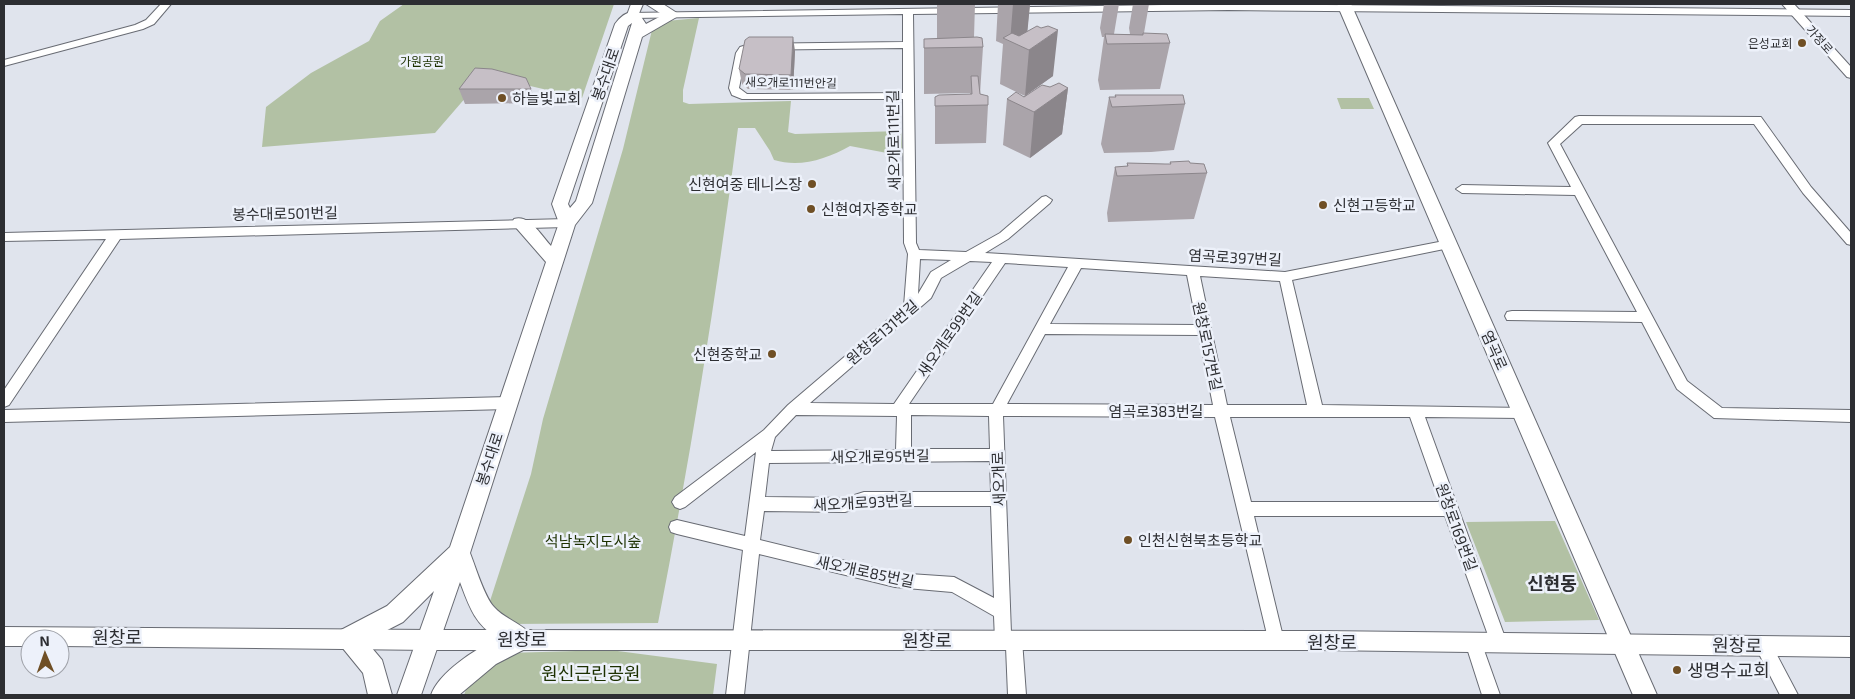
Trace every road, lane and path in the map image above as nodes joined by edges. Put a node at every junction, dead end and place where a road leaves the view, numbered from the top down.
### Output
1 (158, 4) edge
2 (166, 4) edge
3 (653, 4) edge
4 (1346, 7) edge
5 (1793, 8) edge
6 (635, 10) edge
7 (908, 12) junction
8 (1851, 13) edge
9 (673, 15) junction
10 (635, 35) junction
11 (908, 45) junction
12 (4, 58) edge
13 (4, 63) edge
14 (1851, 74) edge
15 (908, 96) junction
16 (1462, 190) dead end
17 (1579, 191) junction
18 (1046, 200) dead end
19 (567, 222) junction
20 (520, 223) junction
21 (117, 233) junction
22 (4, 236) edge
23 (1851, 241) edge
24 (1449, 244) junction
25 (914, 254) junction
26 (969, 256) junction
27 (1002, 258) junction
28 (554, 260) junction
29 (1076, 263) junction
30 (1193, 271) junction
31 (1285, 277) junction
32 (911, 308) junction
33 (1512, 316) dead end
34 (1646, 316) junction
35 (1041, 329) junction
36 (1205, 330) junction
37 (4, 401) edge
38 (508, 403) junction
39 (793, 409) junction
40 (900, 410) junction
41 (996, 411) junction
42 (1221, 411) junction
43 (1316, 411) junction
44 (1415, 411) junction
45 (1522, 412) junction
46 (4, 416) edge
47 (1851, 416) edge
48 (769, 434) junction
49 (998, 455) junction
50 (903, 456) junction
51 (762, 457) junction
52 (999, 499) junction
53 (680, 502) dead end
54 (756, 504) junction
55 (1245, 509) junction
56 (1450, 509) junction
57 (677, 527) dead end
58 (752, 545) junction
59 (459, 553) junction
60 (1002, 612) junction
61 (4, 636) edge
62 (349, 638) junction
63 (521, 639) junction
64 (741, 639) junction
65 (428, 640) junction
66 (1008, 640) junction
67 (1276, 642) junction
68 (1473, 642) junction
69 (1499, 643) junction
70 (1623, 643) junction
71 (1763, 646) junction
72 (1851, 648) edge
73 (380, 695) edge
74 (409, 695) edge
75 (443, 695) edge
76 (735, 695) edge
77 (1017, 695) edge
78 (1491, 695) edge
79 (1645, 695) edge
80 (1789, 695) edge

1 - 12 street
2 - 13 street
3 - 9 main road
4 - 5 street
4 - 7 street
4 - 24 main road, 염곡로
5 - 8 street
5 - 14 street, 가정로
6 - 9 street
6 - 10 main road, 봉수대로
6 - 19 main road, 봉수대로
7 - 9 street
7 - 11 street, 새오개로111번길
9 - 10 main road
10 - 19 main road, 봉수대로
11 - 15 street, 새오개로111번길
11 - 15 street, 새오개로111번안길
15 - 25 street, 새오개로111번길
16 - 17 street
17 - 23 street
17 - 34 street
18 - 26 street, 원창로131번길
19 - 20 street, 봉수대로501번길
19 - 28 main road, 봉수대로
20 - 21 street, 봉수대로501번길
20 - 28 main road
21 - 22 street, 봉수대로501번길
21 - 37 street
24 - 31 street, 염곡로397번길
24 - 45 main road, 염곡로
25 - 26 street
25 - 32 street, 새오개로111번길
26 - 27 street
26 - 32 street, 원창로131번길
27 - 29 street
27 - 40 street, 새오개로99번길
28 - 38 main road, 봉수대로
29 - 30 street, 염곡로397번길
29 - 35 street
30 - 31 street, 염곡로397번길
30 - 36 street, 원창로157번길
31 - 43 street
32 - 39 street, 원창로131번길
33 - 34 street
34 - 47 street
35 - 36 street
35 - 41 street
36 - 42 street, 원창로157번길
38 - 46 street
38 - 59 main road, 봉수대로
39 - 40 street
39 - 48 street, 원창로131번길
40 - 41 street
40 - 50 street
41 - 42 street, 염곡로383번길
41 - 49 street, 새오개로
42 - 43 street, 염곡로383번길
42 - 55 street, 원창로157번길
43 - 44 street, 염곡로383번길
44 - 45 street, 염곡로383번길
44 - 56 street, 원창로169번길
45 - 70 main road, 염곡로
48 - 51 street, 원창로131번길
48 - 53 street, 원창로131번길
49 - 50 street, 새오개로95번길
49 - 52 street, 새오개로
50 - 51 street, 새오개로95번길
51 - 54 street, 원창로131번길
52 - 54 street, 새오개로93번길
52 - 60 street, 새오개로
54 - 58 street, 원창로131번길
55 - 56 street
55 - 67 street, 원창로157번길
56 - 69 street, 원창로169번길
57 - 58 street
58 - 60 street, 새오개로85번길
58 - 64 street, 원창로131번길
59 - 62 main road
59 - 63 main road
59 - 65 main road, 봉수대로
60 - 66 street, 새오개로
61 - 62 street, 원창로
62 - 65 street, 원창로
62 - 73 main road
63 - 64 street, 원창로
63 - 65 street, 원창로
63 - 75 main road
64 - 66 street, 원창로
64 - 76 street, 원창로131번길
65 - 74 main road, 봉수대로
66 - 67 street, 원창로
66 - 77 street, 새오개로
67 - 68 street, 원창로
68 - 69 street, 원창로
68 - 78 street
69 - 70 street, 원창로
70 - 71 street, 원창로
70 - 79 main road, 염곡로
71 - 72 street, 원창로
71 - 80 street

